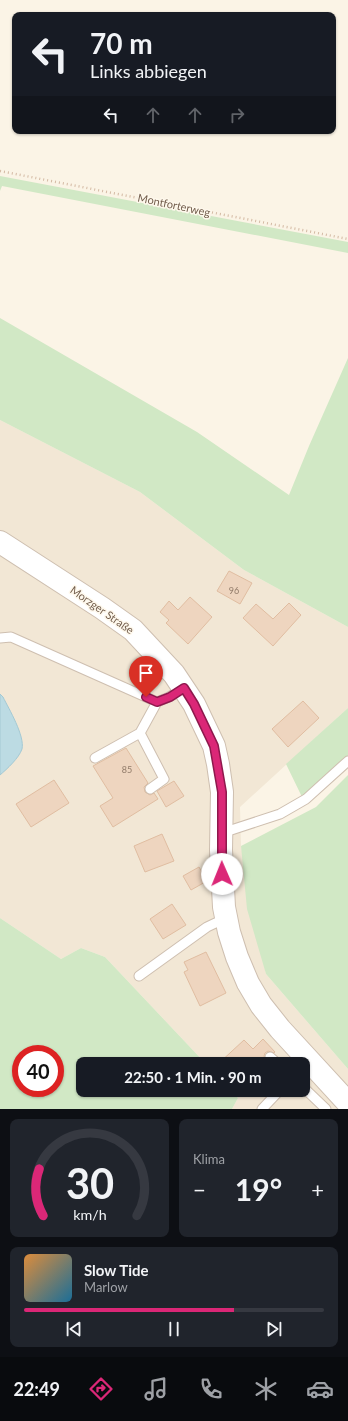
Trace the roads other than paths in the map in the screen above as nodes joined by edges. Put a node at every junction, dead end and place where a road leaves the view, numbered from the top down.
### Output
1 (0, 542) edge
2 (0, 638) edge
3 (184, 688) junction
4 (157, 702) junction
5 (140, 733) junction
6 (95, 758) dead end
7 (348, 761) edge
8 (150, 789) dead end
9 (222, 832) junction
10 (226, 918) junction
11 (139, 976) dead end
12 (310, 1094) edge
13 (273, 1097) edge
14 (348, 1103) edge
15 (262, 1109) edge
16 (326, 1109) edge

1 - 3 street, Morzger Straße
2 - 4 lane
3 - 4 lane
3 - 9 street, Morzger Straße
4 - 5 lane
5 - 6 lane
5 - 8 lane
7 - 9 lane
9 - 10 street, Morzger Straße
10 - 11 lane
10 - 14 street, Morzger Straße
12 - 16 lane
13 - 15 lane

